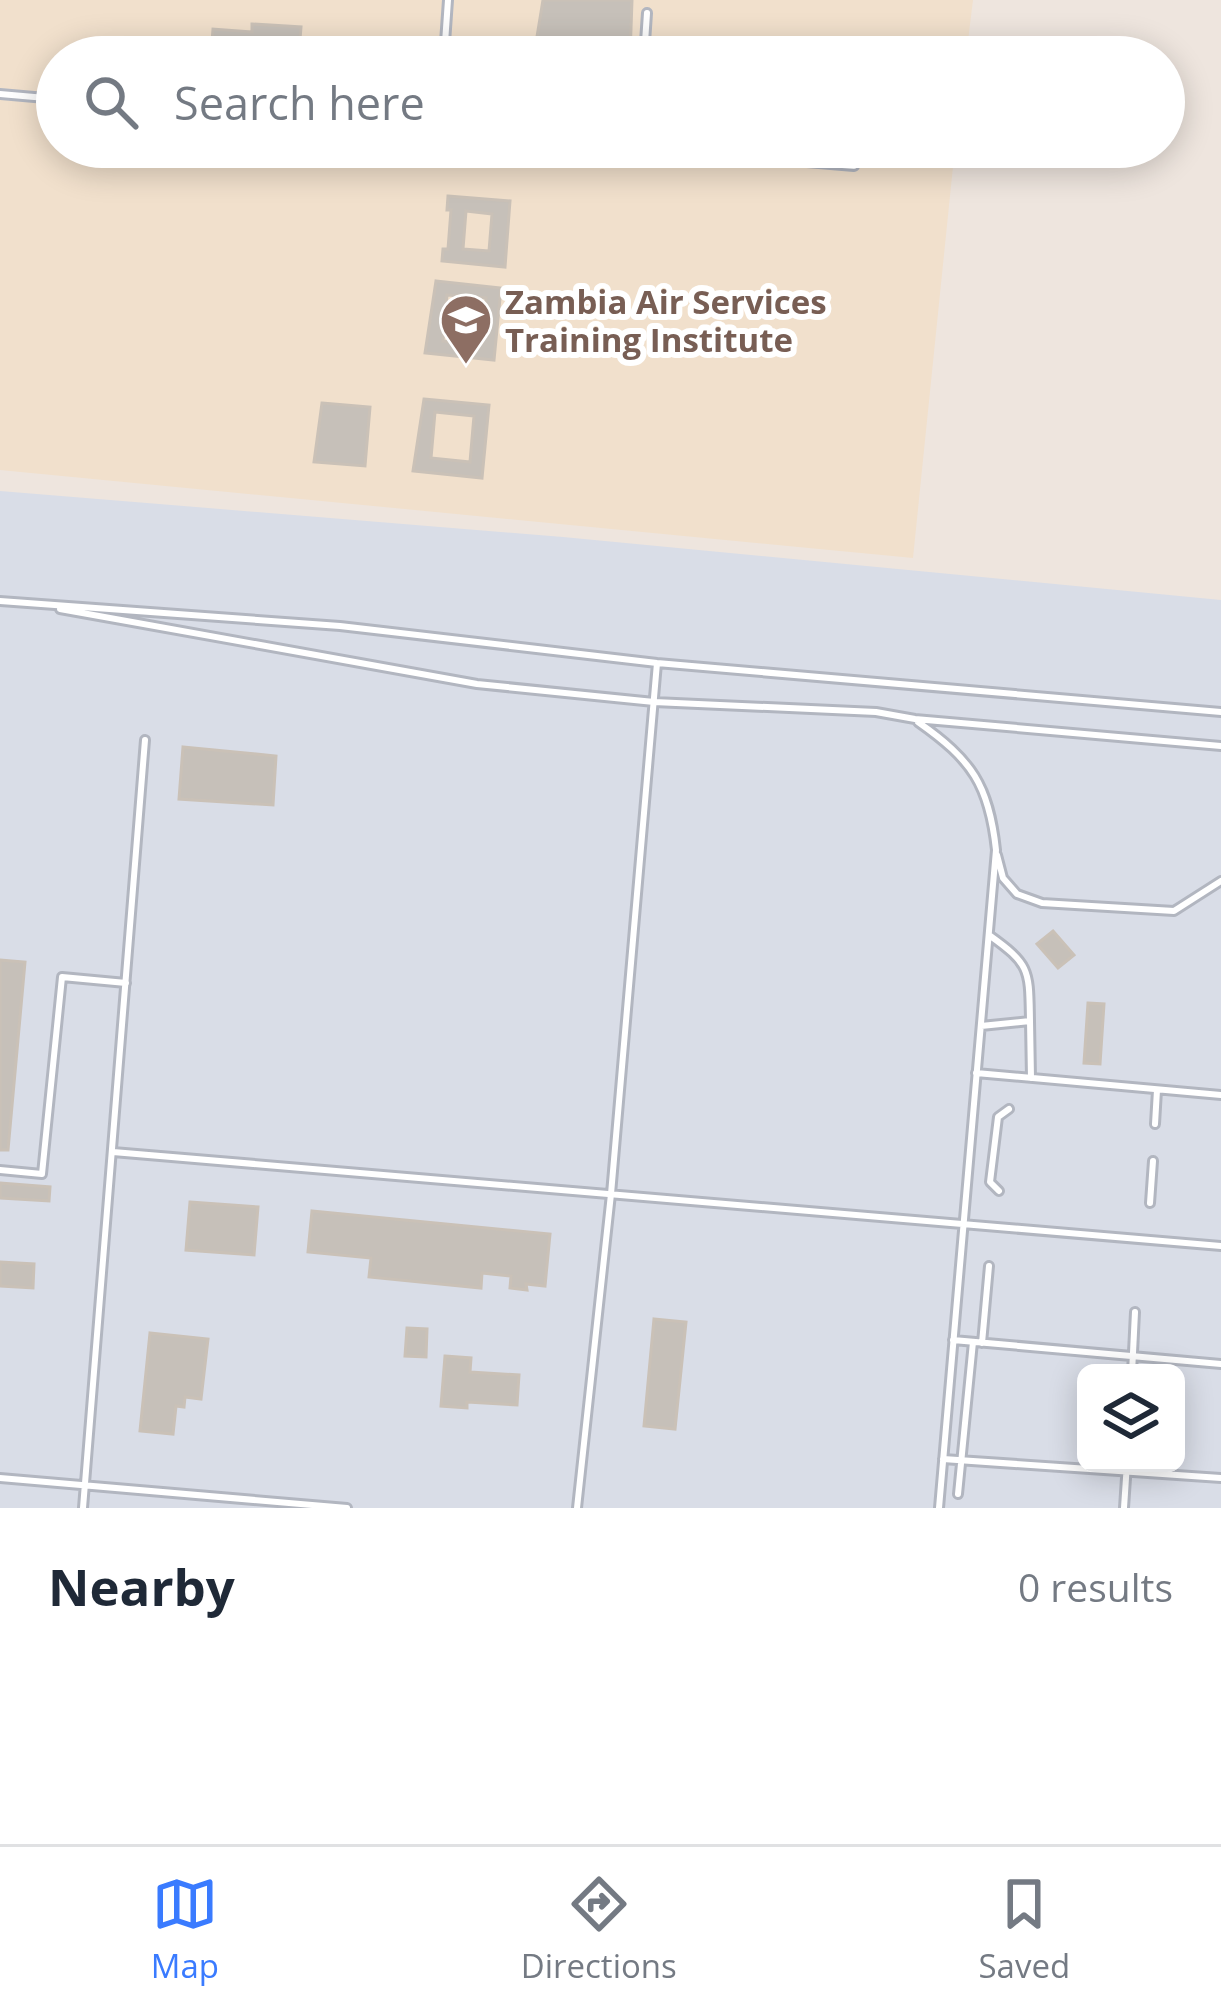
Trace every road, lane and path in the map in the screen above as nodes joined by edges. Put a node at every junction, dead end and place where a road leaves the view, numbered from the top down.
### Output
1 (448, 0) edge
2 (646, 13) dead end
3 (445, 36) edge
4 (645, 36) edge
5 (0, 94) edge
6 (36, 97) edge
7 (4, 601) edge
8 (657, 663) junction
9 (655, 702) junction
10 (1221, 712) edge
11 (915, 719) junction
12 (145, 740) dead end
13 (1221, 746) edge
14 (996, 850) junction
15 (1221, 881) edge
16 (988, 935) junction
17 (126, 983) junction
18 (1030, 1021) junction
19 (981, 1026) junction
20 (976, 1073) junction
21 (1031, 1078) junction
22 (1157, 1090) junction
23 (1221, 1095) edge
24 (1009, 1109) dead end
25 (1155, 1124) dead end
26 (113, 1152) junction
27 (1153, 1161) dead end
28 (0, 1170) edge
29 (999, 1192) dead end
30 (611, 1194) junction
31 (1150, 1203) dead end
32 (963, 1223) junction
33 (1221, 1246) edge
34 (989, 1266) dead end
35 (1136, 1312) dead end
36 (953, 1340) junction
37 (978, 1342) junction
38 (1133, 1356) junction
39 (1133, 1364) edge
40 (1221, 1364) edge
41 (943, 1459) junction
42 (962, 1460) junction
43 (1077, 1465) edge
44 (1127, 1472) edge
45 (1170, 1472) edge
46 (0, 1478) edge
47 (1221, 1478) edge
48 (83, 1486) junction
49 (958, 1494) dead end
50 (251, 1504) edge
51 (83, 1508) edge
52 (347, 1508) edge
53 (577, 1508) edge
54 (939, 1508) edge
55 (1124, 1508) edge

1 - 3 lane
2 - 4 lane
5 - 6 lane
7 - 8 lane
7 - 9 lane
8 - 9 lane
8 - 10 lane
9 - 11 lane
9 - 30 lane
11 - 13 lane
11 - 14 lane
12 - 17 lane
14 - 15 lane
14 - 16 lane
16 - 18 lane
16 - 19 lane
17 - 26 lane
17 - 28 lane
18 - 19 lane
18 - 21 lane
19 - 20 lane
20 - 21 lane
20 - 32 lane
21 - 22 lane
22 - 23 lane
22 - 25 lane
24 - 29 lane
26 - 30 lane
26 - 48 lane
27 - 31 lane
30 - 32 lane
30 - 53 lane
32 - 33 lane
32 - 36 lane
34 - 37 lane
35 - 38 lane
36 - 37 lane
36 - 41 lane
37 - 38 lane
37 - 42 lane
38 - 39 lane
38 - 40 lane
41 - 42 lane
41 - 54 lane
42 - 43 lane
42 - 49 lane
44 - 55 lane
45 - 47 lane
46 - 48 lane
48 - 50 lane
48 - 51 lane
50 - 52 lane

